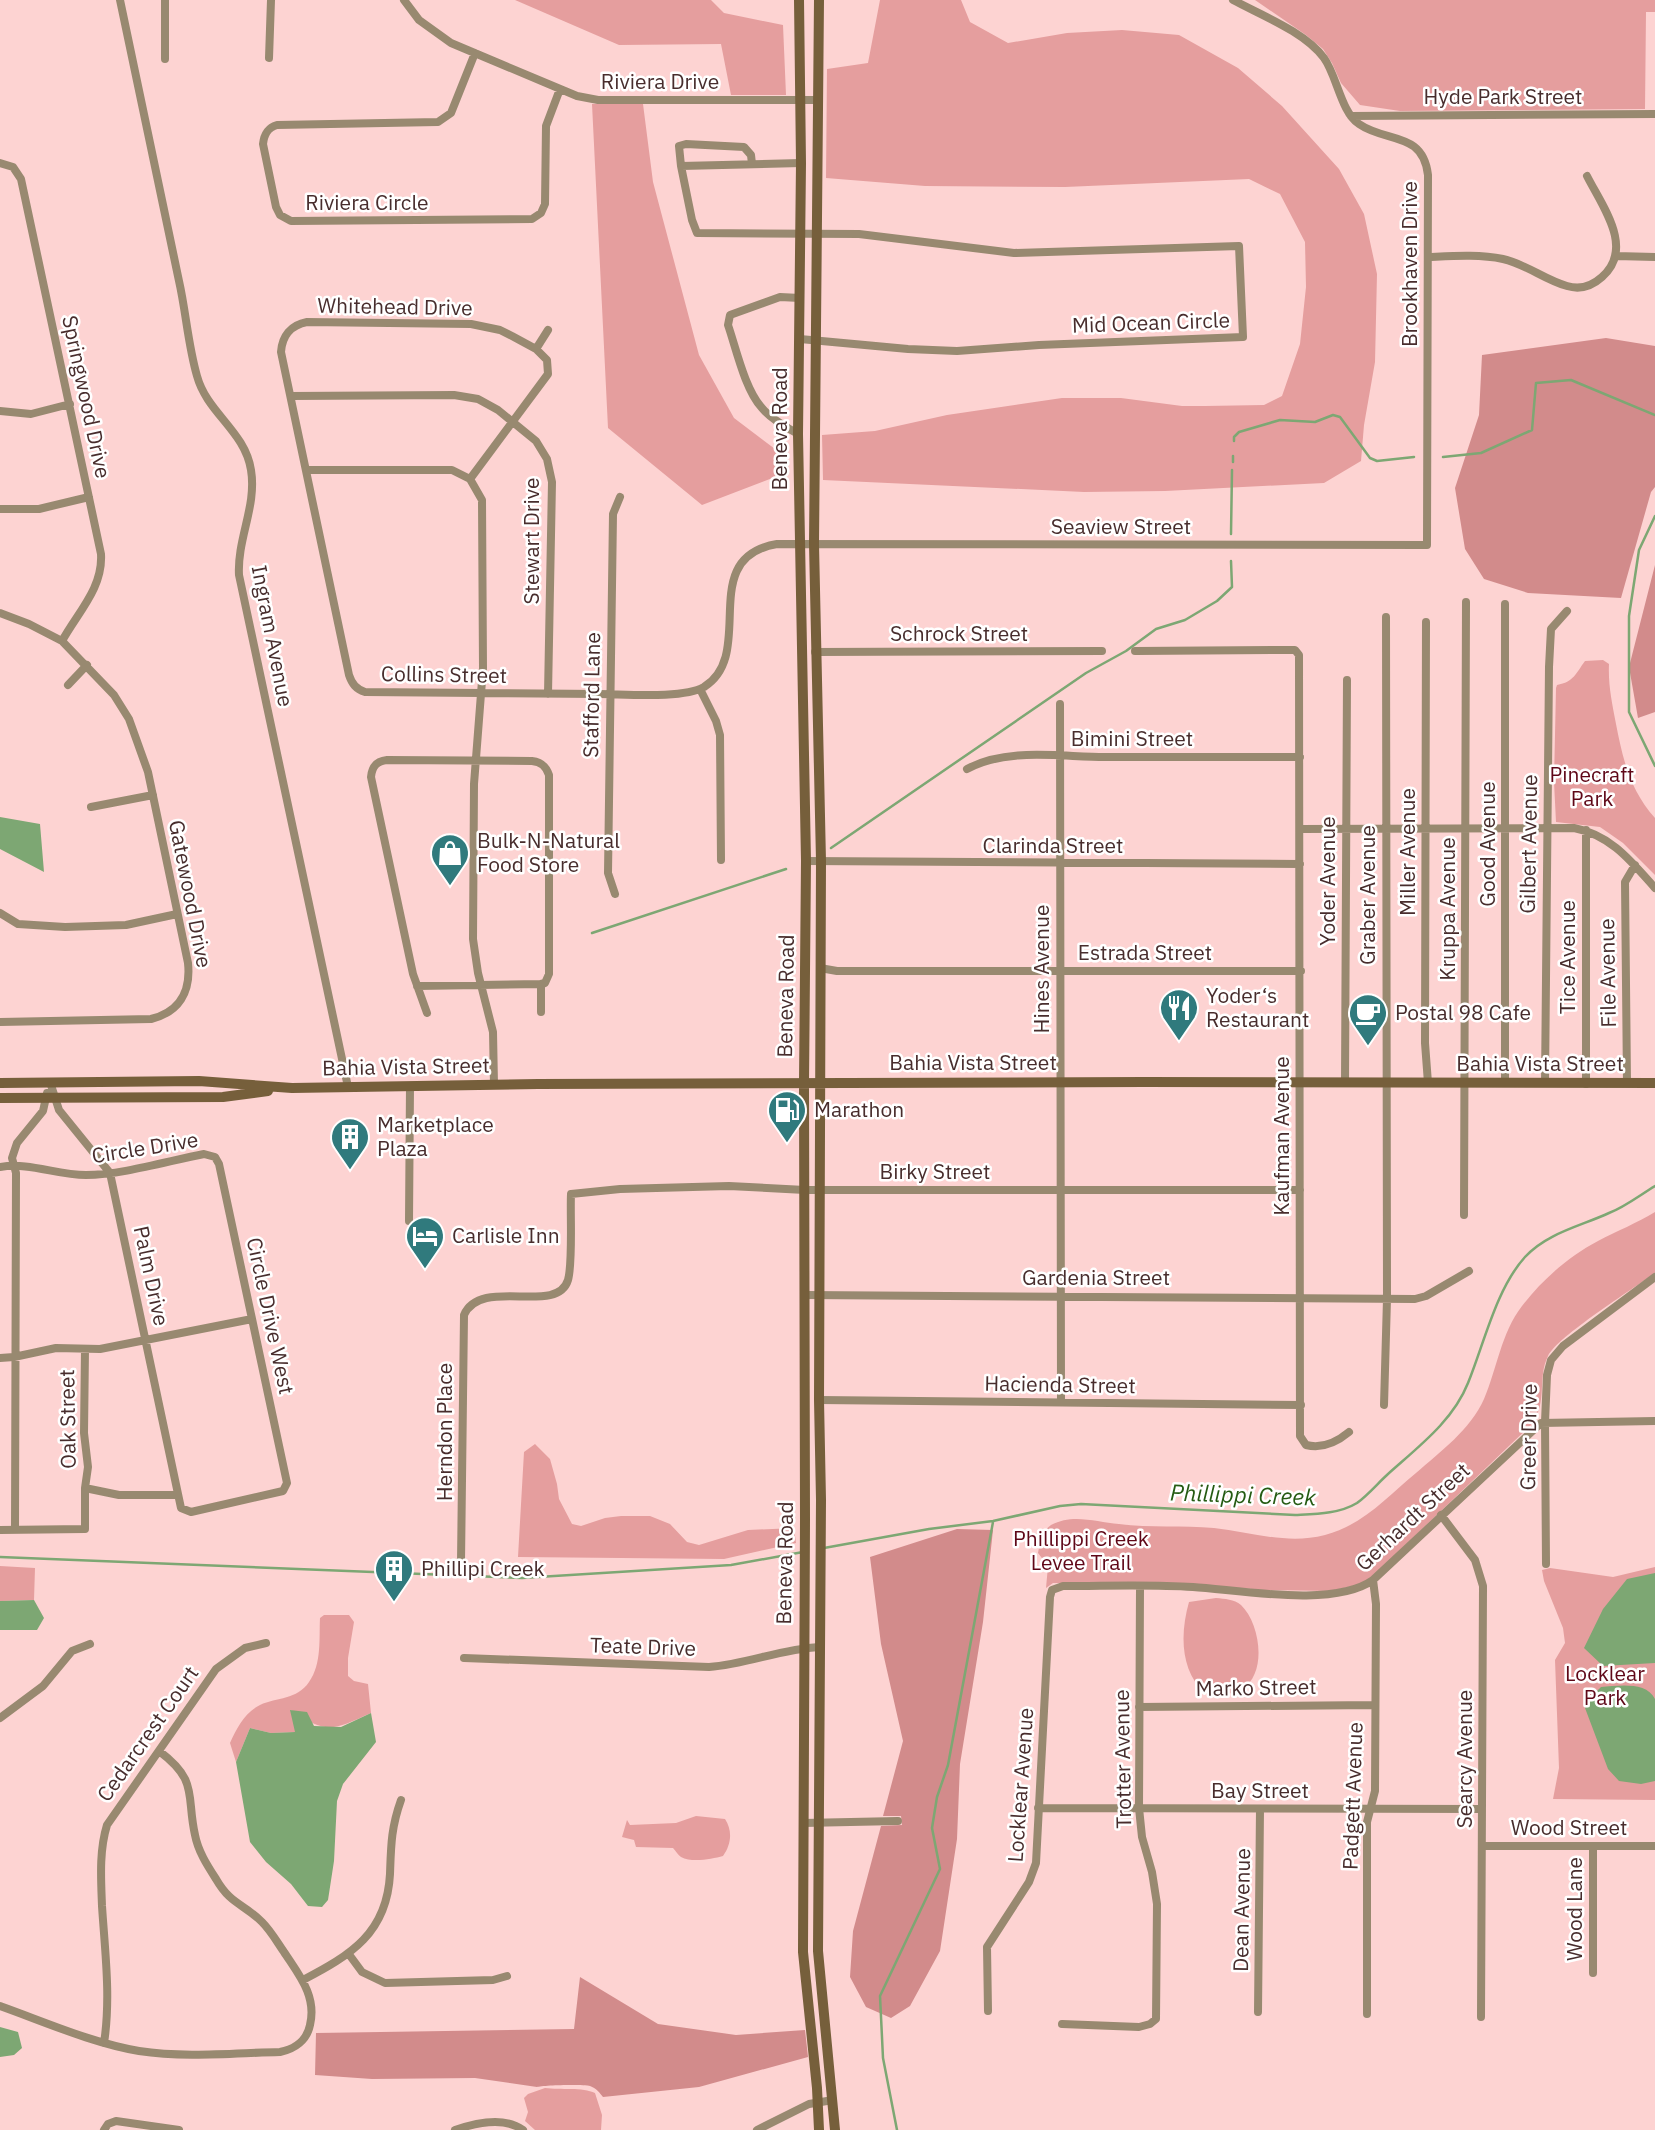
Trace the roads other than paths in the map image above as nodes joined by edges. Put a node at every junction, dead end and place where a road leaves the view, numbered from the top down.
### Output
1 (120, 0) edge
2 (165, 0) edge
3 (271, 0) edge
4 (404, 0) edge
5 (799, 0) edge
6 (819, 0) edge
7 (1233, 0) edge
8 (475, 53) junction
9 (269, 58) dead end
10 (165, 59) dead end
11 (560, 89) junction
12 (799, 100) junction
13 (819, 100) junction
14 (1655, 114) edge
15 (1350, 116) junction
16 (0, 163) edge
17 (801, 163) junction
18 (752, 164) junction
19 (681, 166) junction
20 (1587, 176) dead end
21 (801, 233) junction
22 (818, 233) junction
23 (1616, 256) junction
24 (1428, 257) junction
25 (1655, 257) edge
26 (800, 298) junction
27 (291, 329) joint
28 (548, 330) dead end
29 (800, 339) junction
30 (817, 340) junction
31 (536, 349) junction
32 (291, 396) junction
33 (70, 404) junction
34 (0, 411) edge
35 (512, 422) junction
36 (798, 434) junction
37 (307, 470) junction
38 (470, 479) junction
39 (89, 497) junction
40 (620, 497) dead end
41 (0, 509) edge
42 (800, 544) junction
43 (814, 544) junction
44 (1427, 545) joint
45 (1466, 602) dead end
46 (1505, 604) dead end
47 (1567, 611) dead end
48 (0, 613) edge
49 (1386, 617) dead end
50 (1426, 622) dead end
51 (62, 641) junction
52 (801, 651) junction
53 (1102, 651) dead end
54 (1135, 651) dead end
55 (815, 652) junction
56 (87, 665) junction
57 (1347, 680) dead end
58 (68, 685) dead end
59 (700, 689) junction
60 (481, 693) junction
61 (548, 694) junction
62 (610, 694) junction
63 (1060, 704) dead end
64 (1060, 756) junction
65 (1300, 757) junction
66 (475, 760) junction
67 (967, 769) dead end
68 (153, 795) junction
69 (91, 807) dead end
70 (1466, 827) junction
71 (1506, 827) junction
72 (1546, 827) junction
73 (1346, 828) junction
74 (1385, 828) junction
75 (1426, 828) junction
76 (1300, 829) junction
77 (1586, 830) junction
78 (721, 860) dead end
79 (806, 861) junction
80 (821, 861) junction
81 (1060, 864) junction
82 (1300, 864) junction
83 (1634, 865) junction
84 (1653, 886) edge
85 (615, 894) dead end
86 (0, 913) edge
87 (177, 914) junction
88 (820, 968) junction
89 (1060, 970) junction
90 (1301, 971) junction
91 (482, 985) junction
92 (541, 985) junction
93 (417, 986) junction
94 (541, 1012) dead end
95 (427, 1013) dead end
96 (0, 1022) edge
97 (50, 1082) junction
98 (1059, 1082) junction
99 (1300, 1082) junction
100 (1345, 1082) junction
101 (0, 1083) edge
102 (804, 1083) junction
103 (819, 1083) junction
104 (1385, 1083) junction
105 (1428, 1083) junction
106 (1465, 1083) junction
107 (1506, 1083) junction
108 (1545, 1083) junction
109 (1627, 1083) junction
110 (1655, 1083) edge
111 (1586, 1084) junction
112 (494, 1085) junction
113 (410, 1086) junction
114 (348, 1087) junction
115 (292, 1088) junction
116 (50, 1097) junction
117 (0, 1098) edge
118 (213, 1156) joint
119 (15, 1164) junction
120 (0, 1167) edge
121 (110, 1173) junction
122 (820, 1189) junction
123 (805, 1190) junction
124 (1060, 1190) junction
125 (1300, 1190) junction
126 (1464, 1215) dead end
127 (409, 1221) dead end
128 (1469, 1271) dead end
129 (1655, 1277) edge
130 (805, 1295) junction
131 (820, 1295) junction
132 (1060, 1296) junction
133 (1301, 1297) junction
134 (1387, 1299) junction
135 (471, 1305) joint
136 (252, 1319) junction
137 (146, 1342) junction
138 (85, 1349) junction
139 (14, 1357) junction
140 (0, 1358) edge
141 (819, 1400) junction
142 (1061, 1402) junction
143 (1301, 1405) junction
144 (1384, 1405) dead end
145 (1655, 1421) edge
146 (1545, 1422) junction
147 (1349, 1432) dead end
148 (85, 1488) junction
149 (178, 1495) junction
150 (1441, 1515) junction
151 (0, 1530) edge
152 (15, 1530) junction
153 (461, 1562) dead end
154 (1546, 1564) dead end
155 (1373, 1580) junction
156 (1140, 1587) junction
157 (1052, 1590) joint
158 (266, 1643) dead end
159 (90, 1644) dead end
160 (819, 1647) junction
161 (803, 1648) junction
162 (464, 1658) dead end
163 (1374, 1705) junction
164 (1139, 1707) junction
165 (0, 1718) edge
166 (159, 1751) junction
167 (401, 1800) dead end
168 (1038, 1808) junction
169 (1139, 1808) junction
170 (1370, 1808) junction
171 (1260, 1809) junction
172 (1482, 1809) junction
173 (898, 1821) dead end
174 (803, 1823) junction
175 (819, 1823) junction
176 (1482, 1846) junction
177 (1593, 1846) junction
178 (1655, 1846) edge
179 (348, 1953) junction
180 (1593, 1973) dead end
181 (507, 1976) dead end
182 (303, 1980) junction
183 (0, 2006) edge
184 (988, 2011) dead end
185 (1258, 2012) dead end
186 (1367, 2014) dead end
187 (1481, 2017) dead end
188 (1062, 2024) dead end
189 (104, 2043) junction
190 (833, 2100) junction
191 (818, 2102) junction
192 (106, 2127) edge
193 (179, 2130) edge
194 (455, 2130) edge
195 (523, 2130) edge
196 (757, 2130) edge
197 (819, 2130) edge
198 (835, 2130) edge

1 - 114 street, Ingram Avenue
2 - 10 street
3 - 9 street
4 - 8 street, Riviera Drive
5 - 12 main road, Beneva Road
6 - 13 main road, Beneva Road
7 - 15 street
8 - 11 street, Riviera Drive
8 - 11 street, Riviera Circle
11 - 12 street, Riviera Drive
12 - 13 street, Riviera Drive
12 - 17 main road, Beneva Road
13 - 22 main road, Beneva Road
14 - 15 street, Hyde Park Street
15 - 24 street, Brookhaven Drive
16 - 33 street, Springwood Drive
17 - 18 street
17 - 21 main road, Beneva Road
18 - 19 street
18 - 19 street
19 - 21 street
20 - 23 street
21 - 22 street
21 - 26 main road, Beneva Road
22 - 30 main road, Beneva Road
22 - 30 street, Mid Ocean Circle
23 - 24 street
23 - 25 street
24 - 44 street, Brookhaven Drive
26 - 29 main road, Beneva Road
26 - 36 street
27 - 31 street, Whitehead Drive
27 - 32 street, Collins Street
28 - 31 street
29 - 30 street, Mid Ocean Circle
29 - 36 main road, Beneva Road
30 - 43 main road, Beneva Road
31 - 35 street
32 - 35 street, Stewart Drive
32 - 37 street, Collins Street
33 - 34 street
33 - 39 street, Springwood Drive
35 - 38 street
35 - 61 street, Stewart Drive
36 - 42 main road, Beneva Road
37 - 38 street
37 - 60 street, Collins Street
38 - 60 street
39 - 41 street
39 - 51 street, Springwood Drive
40 - 62 street, Stafford Lane
42 - 43 street, Seaview Street
42 - 52 main road, Beneva Road
42 - 59 street
43 - 44 street, Seaview Street
43 - 55 main road, Beneva Road
45 - 70 street, Kruppa Avenue
46 - 71 street, Good Avenue
47 - 72 street, Gilbert Avenue
48 - 51 street, Gatewood Drive
49 - 74 street, Graber Avenue
50 - 75 street, Miller Avenue
51 - 56 street, Gatewood Drive
52 - 55 main road
52 - 79 main road, Beneva Road
53 - 55 street, Schrock Street
54 - 65 street, Kaufman Avenue
55 - 80 main road, Beneva Road
56 - 58 street
56 - 68 street, Gatewood Drive
57 - 73 street, Yoder Avenue
59 - 62 street, Collins Street
59 - 78 street
60 - 61 street, Collins Street
60 - 66 street
61 - 62 street, Collins Street
62 - 85 street, Stafford Lane
63 - 64 street, Hines Avenue
64 - 65 street, Bimini Street
64 - 67 street, Bimini Street
64 - 81 street, Hines Avenue
65 - 76 street, Kaufman Avenue
66 - 91 street
66 - 92 street
66 - 93 street
68 - 69 street
68 - 87 street, Gatewood Drive
70 - 71 street
70 - 75 street
70 - 106 street, Kruppa Avenue
71 - 72 street
71 - 107 street, Good Avenue
72 - 77 street
72 - 108 street, Gilbert Avenue
73 - 74 street
73 - 76 street
73 - 100 street, Yoder Avenue
74 - 75 street
74 - 104 street, Graber Avenue
75 - 105 street, Miller Avenue
76 - 82 street, Kaufman Avenue
77 - 83 street
77 - 111 street, Tice Avenue
79 - 80 street, Clarinda Street
79 - 102 main road, Beneva Road
80 - 81 street, Clarinda Street
80 - 88 main road, Beneva Road
81 - 82 street, Clarinda Street
81 - 89 street, Hines Avenue
82 - 90 street, Kaufman Avenue
83 - 84 street
83 - 109 street, File Avenue
86 - 87 street
87 - 96 street, Gatewood Drive
88 - 89 street, Estrada Street
88 - 103 main road, Beneva Road
89 - 90 street, Estrada Street
89 - 98 street, Hines Avenue
90 - 99 street, Kaufman Avenue
91 - 92 street
91 - 93 street
91 - 112 street
92 - 94 street
93 - 95 street
97 - 101 main road, Bahia Vista Street
97 - 115 main road, Bahia Vista Street
97 - 116 street
98 - 99 main road, Bahia Vista Street
98 - 103 main road, Bahia Vista Street
98 - 124 street, Hines Avenue
99 - 100 main road, Bahia Vista Street
99 - 125 street, Kaufman Avenue
100 - 104 main road, Bahia Vista Street
102 - 103 main road, Bahia Vista Street
102 - 112 main road, Bahia Vista Street
102 - 123 main road, Beneva Road
103 - 122 main road, Beneva Road
104 - 105 main road, Bahia Vista Street
104 - 134 street, Graber Avenue
105 - 106 main road, Bahia Vista Street
106 - 107 main road, Bahia Vista Street
106 - 126 street, Kruppa Avenue
107 - 108 main road, Bahia Vista Street
108 - 111 main road, Bahia Vista Street
109 - 110 main road, Bahia Vista Street
109 - 111 main road, Bahia Vista Street
112 - 113 main road, Bahia Vista Street
113 - 114 main road, Bahia Vista Street
113 - 127 street
114 - 115 main road, Bahia Vista Street
115 - 116 main road, Bahia Vista Street
116 - 117 main road, Bahia Vista Street
116 - 119 street
116 - 121 street, Palm Drive
118 - 121 street, Circle Drive
118 - 136 street, Circle Drive West
119 - 120 street, Circle Drive
119 - 121 street, Circle Drive
119 - 139 street
121 - 137 street, Palm Drive
122 - 123 street, Birky Street
122 - 124 street, Birky Street
122 - 131 main road, Beneva Road
123 - 130 main road, Beneva Road
123 - 135 street, Birky Street
124 - 125 street, Birky Street
124 - 132 street, Hines Avenue
125 - 133 street, Kaufman Avenue
128 - 134 street
129 - 146 street, Greer Drive
130 - 131 street, Gardenia Street
130 - 161 main road, Beneva Road
131 - 132 street, Gardenia Street
131 - 141 main road, Beneva Road
132 - 133 street, Gardenia Street
132 - 142 street, Hines Avenue
133 - 134 street, Gardenia Street
133 - 143 street, Kaufman Avenue
134 - 144 street, Graber Avenue
135 - 153 street, Herndon Place
136 - 137 street
136 - 149 street, Circle Drive West
137 - 138 street
137 - 149 street, Palm Drive
138 - 139 street
138 - 148 street, Oak Street
139 - 140 street
139 - 152 street
141 - 142 street, Hacienda Street
141 - 160 main road, Beneva Road
142 - 143 street, Hacienda Street
143 - 147 street, Kaufman Avenue
145 - 146 street
146 - 150 street, Gerhardt Street
146 - 154 street, Greer Drive
148 - 149 street
148 - 152 street, Oak Street
150 - 155 street, Gerhardt Street
150 - 172 street, Searcy Avenue
151 - 152 street
155 - 156 street, Gerhardt Street
155 - 163 street, Padgett Avenue
156 - 157 street, Gerhardt Street
156 - 164 street, Trotter Avenue
157 - 168 street, Locklear Avenue
158 - 166 street, Cedarcrest Court
159 - 165 street
160 - 161 street, Teate Drive
160 - 175 main road, Beneva Road
161 - 162 street, Teate Drive
161 - 174 main road, Beneva Road
163 - 164 street, Marko Street
163 - 170 street, Padgett Avenue
164 - 169 street, Trotter Avenue
166 - 182 street
166 - 189 street, Cedarcrest Court
167 - 179 street
168 - 169 street, Bay Street
168 - 184 street, Locklear Avenue
169 - 171 street, Bay Street
169 - 188 street, Trotter Avenue
170 - 171 street, Bay Street
170 - 172 street, Bay Street
170 - 186 street, Padgett Avenue
171 - 185 street, Dean Avenue
172 - 176 street, Searcy Avenue
173 - 175 street
174 - 175 street
174 - 191 main road, Beneva Road
175 - 190 main road, Beneva Road
176 - 177 street, Wood Street
176 - 187 street, Searcy Avenue
177 - 178 street, Wood Street
177 - 180 street, Wood Lane
179 - 181 street
179 - 182 street
182 - 189 street
183 - 189 street
190 - 191 street
190 - 198 main road, Beneva Road
191 - 196 street
191 - 197 main road, Beneva Road
192 - 193 street
194 - 195 street

